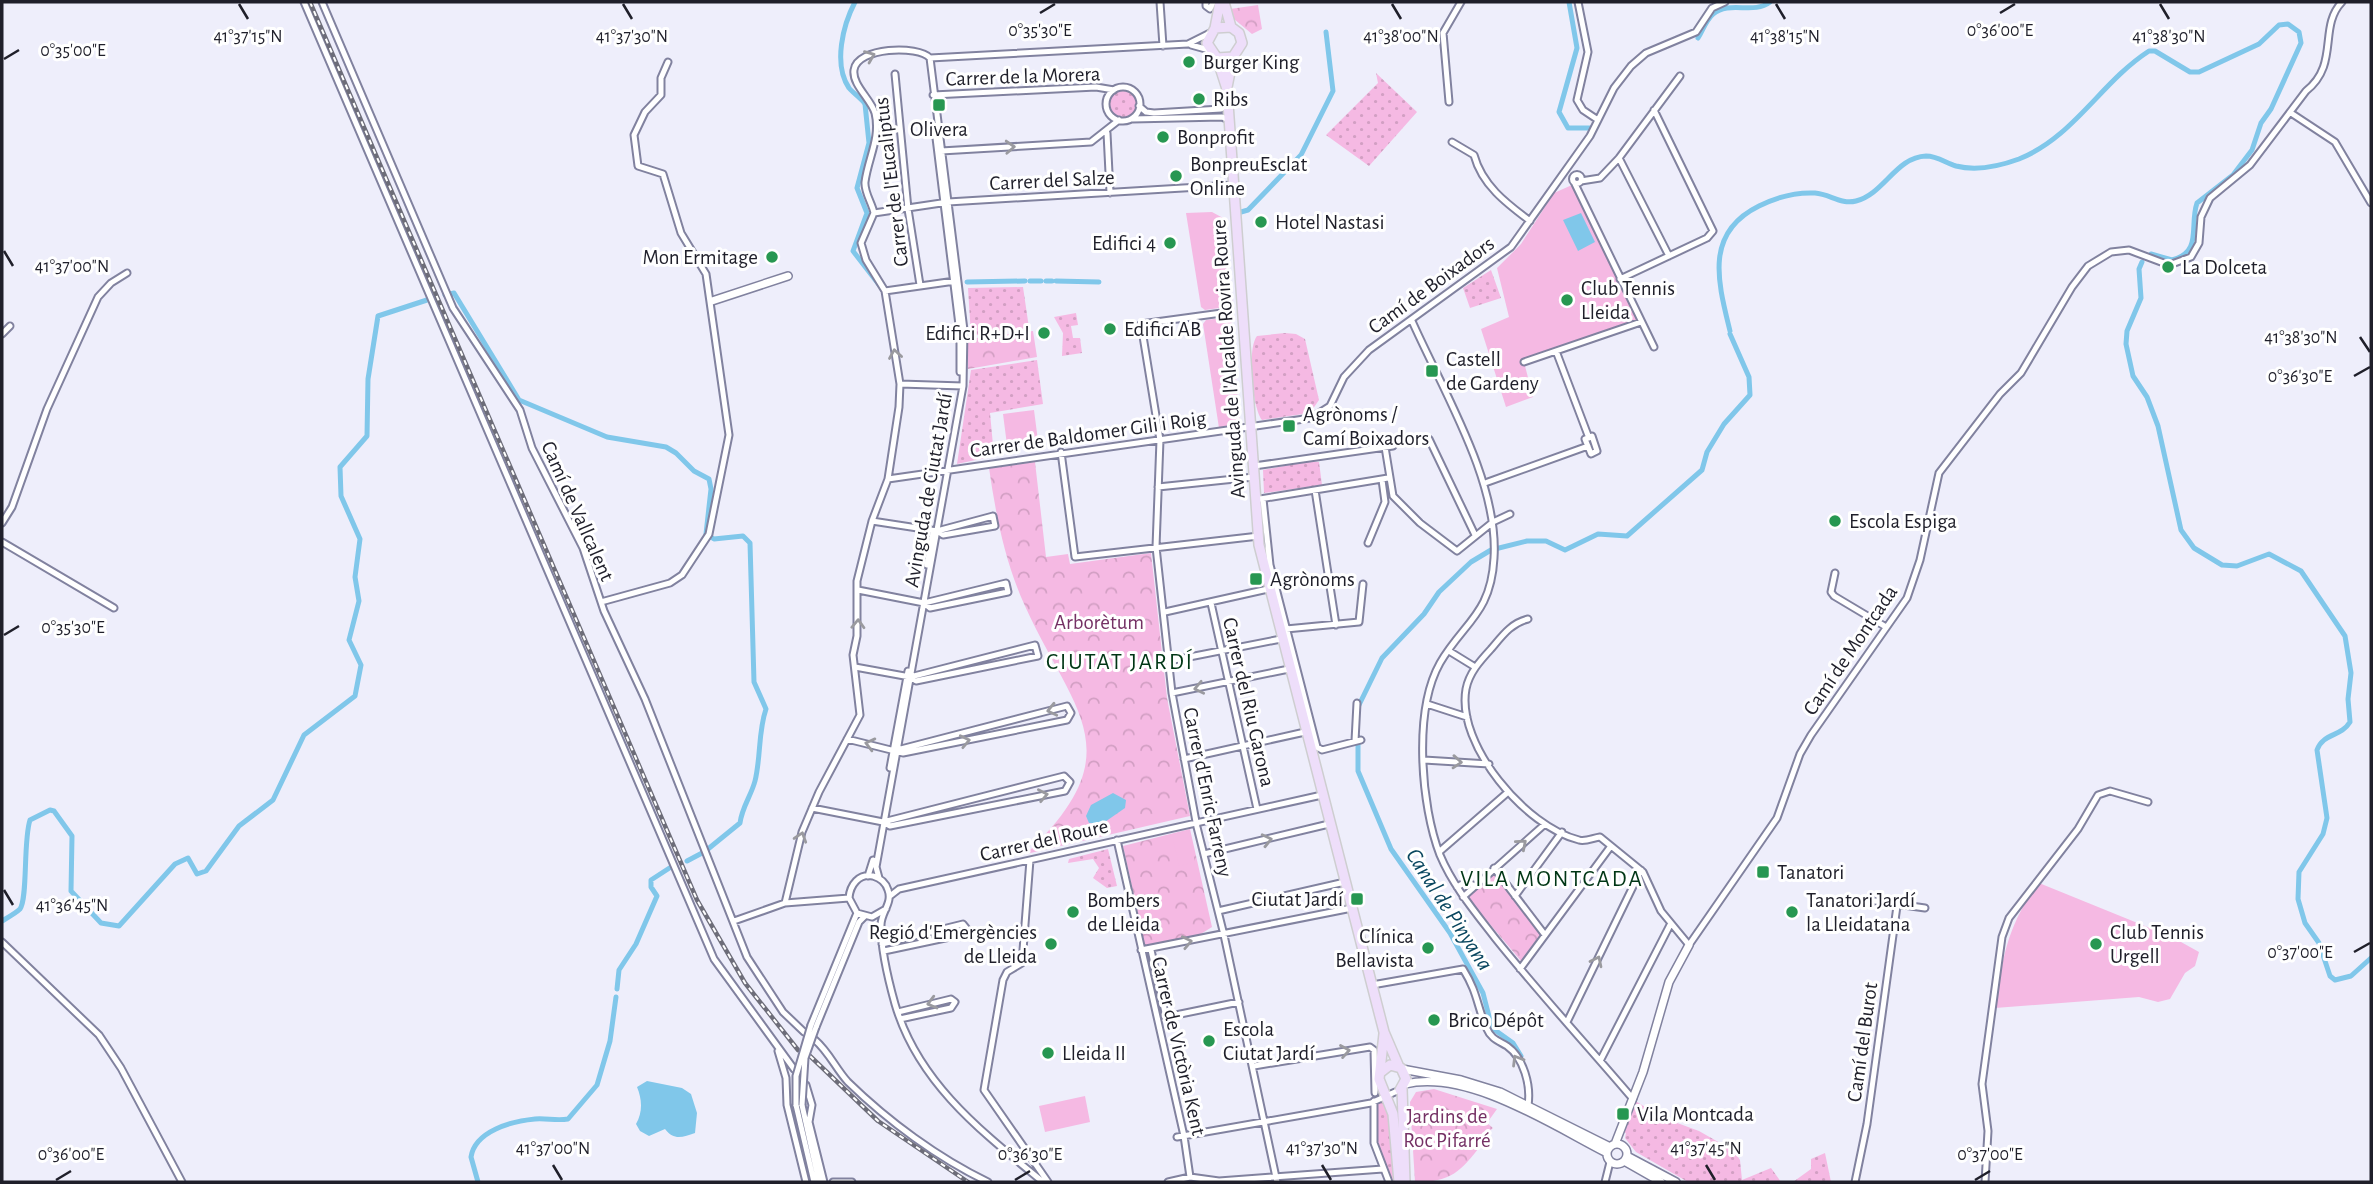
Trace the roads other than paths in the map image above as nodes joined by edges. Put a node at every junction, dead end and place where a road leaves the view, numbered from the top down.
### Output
1 (304, 2) edge
2 (323, 2) edge
3 (1160, 2) edge
4 (1206, 2) edge
5 (1213, 2) edge
6 (1222, 2) edge
7 (1461, 2) edge
8 (1578, 2) edge
9 (1726, 2) edge
10 (2342, 2) edge
11 (1231, 27) junction
12 (1213, 30) junction
13 (1188, 44) junction
14 (1163, 46) junction
15 (1209, 50) junction
16 (1233, 57) junction
17 (930, 58) junction
18 (1217, 58) junction
19 (668, 62) dead end
20 (895, 74) dead end
21 (1680, 76) dead end
22 (1227, 89) junction
23 (1114, 90) junction
24 (933, 95) junction
25 (1449, 102) dead end
26 (1228, 104) junction
27 (1139, 106) junction
28 (1654, 110) junction
29 (1184, 111) junction
30 (2291, 113) junction
31 (1183, 119) junction
32 (1119, 120) junction
33 (1129, 120) junction
34 (1229, 120) junction
35 (1598, 120) junction
36 (1107, 133) junction
37 (1452, 142) dead end
38 (940, 151) junction
39 (1619, 158) junction
40 (1564, 173) junction
41 (1576, 180) junction
42 (1233, 185) junction
43 (1110, 193) junction
44 (946, 202) junction
45 (2371, 203) edge
46 (908, 209) junction
47 (874, 213) junction
48 (1530, 221) junction
49 (1669, 256) junction
50 (127, 273) dead end
51 (788, 276) dead end
52 (1620, 279) junction
53 (955, 281) junction
54 (920, 285) junction
55 (885, 291) junction
56 (712, 301) junction
57 (1229, 312) dead end
58 (1412, 321) junction
59 (1641, 322) junction
60 (10, 326) dead end
61 (2, 334) edge
62 (1654, 347) dead end
63 (1556, 351) junction
64 (1524, 362) dead end
65 (900, 384) junction
66 (961, 386) junction
67 (1250, 429) junction
68 (1589, 438) junction
69 (1429, 439) dead end
70 (1160, 440) junction
71 (1588, 446) junction
72 (1061, 452) junction
73 (947, 469) junction
74 (1253, 471) junction
75 (888, 479) junction
76 (1385, 479) junction
77 (1485, 483) junction
78 (1158, 487) junction
79 (1315, 490) junction
80 (1259, 499) junction
81 (1510, 514) dead end
82 (872, 521) junction
83 (1493, 522) junction
84 (2, 523) edge
85 (935, 531) junction
86 (1475, 535) junction
87 (1262, 536) junction
88 (2, 542) edge
89 (1368, 543) dead end
90 (1156, 547) junction
91 (1835, 573) dead end
92 (1363, 584) dead end
93 (1268, 589) junction
94 (858, 590) junction
95 (601, 602) junction
96 (922, 603) junction
97 (1211, 603) junction
98 (114, 608) dead end
99 (1165, 612) junction
100 (1528, 619) dead end
101 (1336, 625) junction
102 (1282, 627) junction
103 (1886, 627) junction
104 (1281, 639) junction
105 (1221, 651) junction
106 (1450, 651) junction
107 (978, 658) junction
108 (1169, 661) junction
109 (855, 667) junction
110 (980, 667) junction
111 (1475, 667) junction
112 (1289, 669) junction
113 (909, 677) junction
114 (1227, 682) junction
115 (1172, 694) junction
116 (1357, 703) dead end
117 (1427, 704) junction
118 (1467, 717) junction
119 (982, 727) junction
120 (1309, 732) junction
121 (985, 736) junction
122 (847, 739) junction
123 (1242, 746) junction
124 (895, 750) junction
125 (1184, 759) junction
126 (1424, 760) junction
127 (1489, 764) junction
128 (1507, 793) junction
129 (1322, 795) junction
130 (974, 800) junction
131 (2148, 802) dead end
132 (812, 808) junction
133 (976, 808) junction
134 (1257, 809) junction
135 (882, 822) junction
136 (1197, 822) junction
137 (1329, 824) junction
138 (1545, 824) junction
139 (1562, 832) junction
140 (1117, 840) junction
141 (1611, 846) junction
142 (1439, 852) junction
143 (1204, 854) junction
144 (1030, 860) junction
145 (1494, 869) junction
146 (1641, 870) junction
147 (868, 876) junction
148 (878, 878) junction
149 (1345, 882) junction
150 (886, 885) junction
151 (1475, 886) junction
152 (1457, 887) junction
153 (899, 889) junction
154 (890, 896) junction
155 (1515, 896) junction
156 (1463, 897) junction
157 (849, 898) junction
158 (1875, 901) dead end
159 (785, 903) junction
160 (1897, 906) junction
161 (1352, 908) junction
162 (1925, 908) dead end
163 (886, 909) junction
164 (1218, 911) junction
165 (857, 913) junction
166 (869, 916) junction
167 (734, 920) junction
168 (1670, 925) junction
169 (881, 926) junction
170 (1224, 935) junction
171 (1545, 935) junction
172 (2, 942) edge
173 (883, 944) junction
174 (1689, 945) junction
175 (1141, 950) junction
176 (1151, 950) junction
177 (884, 951) junction
178 (1520, 969) junction
179 (1372, 985) junction
180 (1239, 1002) junction
181 (899, 1016) junction
182 (1567, 1023) junction
183 (814, 1026) junction
184 (804, 1032) dead end
185 (1384, 1032) junction
186 (816, 1040) dead end
187 (773, 1041) junction
188 (1600, 1060) junction
189 (1254, 1066) junction
190 (1401, 1068) junction
191 (1380, 1075) junction
192 (786, 1078) junction
193 (806, 1085) dead end
194 (1391, 1090) junction
195 (1633, 1099) junction
196 (1374, 1101) junction
197 (1528, 1105) junction
198 (1266, 1122) junction
199 (1181, 1137) junction
200 (1611, 1148) junction
201 (1625, 1159) junction
202 (1610, 1162) junction
203 (1383, 1169) junction
204 (1190, 1178) junction
205 (1277, 1179) edge
206 (182, 1182) edge
207 (806, 1182) edge
208 (816, 1182) edge
209 (824, 1182) edge
210 (833, 1182) edge
211 (843, 1182) edge
212 (852, 1182) edge
213 (988, 1182) edge
214 (1045, 1182) edge
215 (1168, 1182) edge
216 (1389, 1182) edge
217 (1399, 1182) edge
218 (1405, 1182) edge
219 (1605, 1182) edge
220 (1661, 1182) edge
221 (1676, 1182) edge
222 (1855, 1182) edge
223 (1984, 1182) edge

1 - 187 street
2 - 95 street, Camí de Vallcalent
3 - 14 street
4 - 5 street
6 - 11 main road
6 - 12 main road
7 - 25 street
8 - 35 street
9 - 35 street, Camí de Boixadors
10 - 30 street, Camí de Montcada
11 - 12 main road
11 - 16 main road
12 - 13 street
12 - 15 main road
13 - 14 street
13 - 15 street
14 - 17 street
15 - 18 main road
16 - 18 main road
16 - 22 main road
17 - 24 street, Avinguda de Ciutat Jardí
47 -> 17 street
18 - 22 main road
19 - 56 street
20 - 46 street, Carrer de l'Eucaliptus
21 - 28 street
22 - 26 main road, Avinguda de l'Alcalde Rovira Roure
23 - 24 street, Carrer de la Morera
23 - 27 street
23 - 32 street
24 - 38 street, Avinguda de Ciutat Jardí
26 - 29 street
26 - 34 main road, Avinguda de l'Alcalde Rovira Roure
27 - 29 street
27 - 33 street
28 - 39 street
28 - 49 street
29 - 31 street
30 - 45 street
30 - 103 street, Camí de Montcada
31 - 33 street
31 - 34 street
32 - 33 street
32 - 36 street
34 - 42 main road, Avinguda de l'Alcalde Rovira Roure
35 - 40 street, Camí de Boixadors
38 -> 36 street
36 - 43 street
37 - 48 street
38 - 44 street, Avinguda de Ciutat Jardí
39 - 41 street
39 - 49 street
40 - 41 street
40 - 48 street, Camí de Boixadors
41 - 52 street
42 - 43 street, Carrer del Salze
42 - 67 main road, Avinguda de l'Alcalde Rovira Roure
43 - 44 street, Carrer del Salze
44 - 46 street, Carrer del Salze
44 - 53 street, Avinguda de Ciutat Jardí
46 - 47 street, Carrer del Salze
46 - 54 street, Carrer de l'Eucaliptus
47 - 55 street
48 - 58 street, Camí de Boixadors
49 - 52 street
50 - 84 street
51 - 56 street
52 - 59 street
53 - 54 street
53 - 66 street, Avinguda de Ciutat Jardí
54 - 55 street
65 -> 55 street
56 - 95 street
57 - 70 street, Carrer d'Enric Farreny
58 - 67 street, Camí de Boixadors
58 - 77 street
59 - 62 street
59 - 63 street
60 - 61 street
63 - 64 street
63 - 68 street
65 - 66 street
65 - 75 street
66 - 73 street, Avinguda de Ciutat Jardí
67 - 70 street, Carrer de Baldomer Gili i Roig
67 - 74 main road, Avinguda de l'Alcalde Rovira Roure
68 - 71 street
68 - 71 street
69 - 86 street
70 - 72 street, Carrer de Baldomer Gili i Roig
70 - 78 street, Carrer d'Enric Farreny
71 - 77 street
72 - 73 street, Carrer de Baldomer Gili i Roig
72 - 90 street
73 - 75 street, Carrer de Baldomer Gili i Roig
73 - 85 street, Avinguda de Ciutat Jardí
74 - 76 street
74 - 78 street
74 - 80 main road, Avinguda de l'Alcalde Rovira Roure
75 - 82 street
76 - 79 street
76 - 86 street
76 - 89 street
77 - 83 street
78 - 90 street, Carrer d'Enric Farreny
79 - 80 street
79 - 101 street
80 - 87 main road, Avinguda de l'Alcalde Rovira Roure
81 - 83 street
82 - 85 street
82 - 94 street
83 - 86 street
83 - 106 street
85 - 85 street
85 - 96 street, Avinguda de Ciutat Jardí
87 - 90 street
87 - 93 main road, Avinguda de l'Alcalde Rovira Roure
87 - 102 street, Avinguda de l'Alcalde Rovira Roure
88 - 98 street
90 - 99 street, Carrer d'Enric Farreny
91 - 103 street
92 - 101 street
93 - 97 street
93 - 102 main road, Avinguda de l'Alcalde Rovira Roure
94 - 96 street
109 -> 94 street
95 - 167 street, Camí de Vallcalent
96 - 96 street
96 - 113 street, Avinguda de Ciutat Jardí
97 - 99 street
97 - 105 street, Carrer del Riu Garona
99 - 108 street, Carrer d'Enric Farreny
100 - 111 street
101 - 102 street
102 - 104 main road, Avinguda de l'Alcalde Rovira Roure
102 - 120 street, Avinguda de l'Alcalde Rovira Roure
103 - 174 street, Camí de Montcada
104 - 105 street
104 - 112 main road, Avinguda de l'Alcalde Rovira Roure
105 - 108 street
105 - 114 street, Carrer del Riu Garona
106 - 111 street
106 - 117 street
107 - 110 street
107 - 110 street
107 - 113 street
108 - 115 street, Carrer d'Enric Farreny
109 - 113 street
109 - 122 street
110 - 113 street
111 - 118 street
112 - 114 street
112 - 120 main road, Avinguda de l'Alcalde Rovira Roure
113 - 124 street, Avinguda de Ciutat Jardí
114 -> 115 street
114 - 123 street, Carrer del Riu Garona
115 - 125 street, Carrer d'Enric Farreny
116 - 120 street, Avinguda de l'Alcalde Rovira Roure
117 - 118 street
117 - 126 street
118 - 127 street
119 - 121 street
121 -> 119 street
119 - 124 street
120 - 123 street
120 - 129 main road, Avinguda de l'Alcalde Rovira Roure
124 -> 121 street
124 -> 122 street
122 - 132 street
123 - 125 street
123 - 134 street, Carrer del Riu Garona
124 - 135 street, Avinguda de Ciutat Jardí
125 - 136 street, Carrer d'Enric Farreny
126 -> 127 street
126 - 142 street
127 - 128 street
128 - 138 street
128 - 142 street
129 - 134 street, Carrer del Roure
129 - 137 main road, Avinguda de l'Alcalde Rovira Roure
130 - 133 street
133 -> 130 street
130 - 135 street
131 - 223 street
132 - 135 street
159 -> 132 street
133 - 135 street
134 - 136 street, Carrer del Roure
135 - 147 street, Avinguda de Ciutat Jardí
135 - 148 street, Avinguda de Ciutat Jardí
136 - 140 street, Carrer del Roure
136 - 143 street, Carrer d'Enric Farreny
143 -> 137 street
137 - 149 main road, Avinguda de l'Alcalde Rovira Roure
138 - 139 street
145 -> 138 street
139 - 141 street
139 - 155 street
140 - 144 street, Carrer del Roure
140 - 175 street, Carrer de Victòria Kent
141 - 146 street
141 - 171 street
142 - 152 street
143 - 164 street, Carrer d'Enric Farreny
144 - 153 street, Carrer del Roure
144 - 214 street
145 - 151 street
145 - 155 street
146 - 168 street
182 -> 146 street
147 - 148 street
147 - 157 street
148 - 150 street
149 - 161 main road, Avinguda de l'Alcalde Rovira Roure
149 - 164 street
150 - 153 street, Carrer del Roure
150 - 154 street
151 - 152 street
151 - 156 street
152 - 156 street
153 - 154 street, Carrer del Roure
154 - 163 street
155 - 171 street
156 - 178 street
157 - 159 street
157 - 165 street
158 - 160 street
159 - 167 street
160 - 162 street
160 - 222 street, Camí del Burot
161 - 170 street
161 - 179 main road, Avinguda de l'Alcalde Rovira Roure
163 - 166 street
163 - 169 street
164 - 170 street, Carrer d'Enric Farreny
165 - 166 street
165 - 183 street
166 - 169 street
166 - 183 street
167 - 184 street, Camí de Vallcalent
168 - 174 street
168 - 188 street
169 - 173 street
176 -> 170 street
170 - 180 street, Carrer d'Enric Farreny
171 - 178 street
172 - 206 street
173 - 177 street
173 - 177 street
174 - 195 street
175 - 176 street
175 - 199 street, Carrer de Victòria Kent
176 - 180 street, Carrer de Victòria Kent
177 - 181 street
178 - 182 street
179 - 185 main road, Avinguda de l'Alcalde Rovira Roure
197 -> 179 street
180 - 189 street, Carrer d'Enric Farreny
181 -> 181 street
181 - 214 street
182 - 188 street
183 - 208 street, bridge
185 - 190 main road, Avinguda de l'Alcalde Rovira Roure
185 - 191 main road, Avinguda de l'Alcalde Rovira Roure
186 - 213 street
187 - 192 street
187 - 192 street
188 - 195 street
189 -> 194 street
189 - 198 street, Carrer d'Enric Farreny
190 - 191 main road
190 - 194 main road, Avinguda de l'Alcalde Rovira Roure
190 - 197 street
191 - 194 main road
192 - 207 street
193 - 209 street
194 - 196 street
194 - 196 street
194 - 200 street
194 - 217 main road
194 - 218 main road
195 - 200 street
196 - 198 street
196 - 203 street
197 - 200 street
198 - 199 street
198 - 205 street, Carrer d'Enric Farreny
199 - 204 street, Carrer de Victòria Kent
200 - 201 street
200 - 202 street
201 - 202 street
201 - 220 street
201 - 221 street
202 - 219 street
203 - 205 street
203 - 216 street
204 - 205 street
204 - 215 street
210 - 211 street
211 - 212 street

